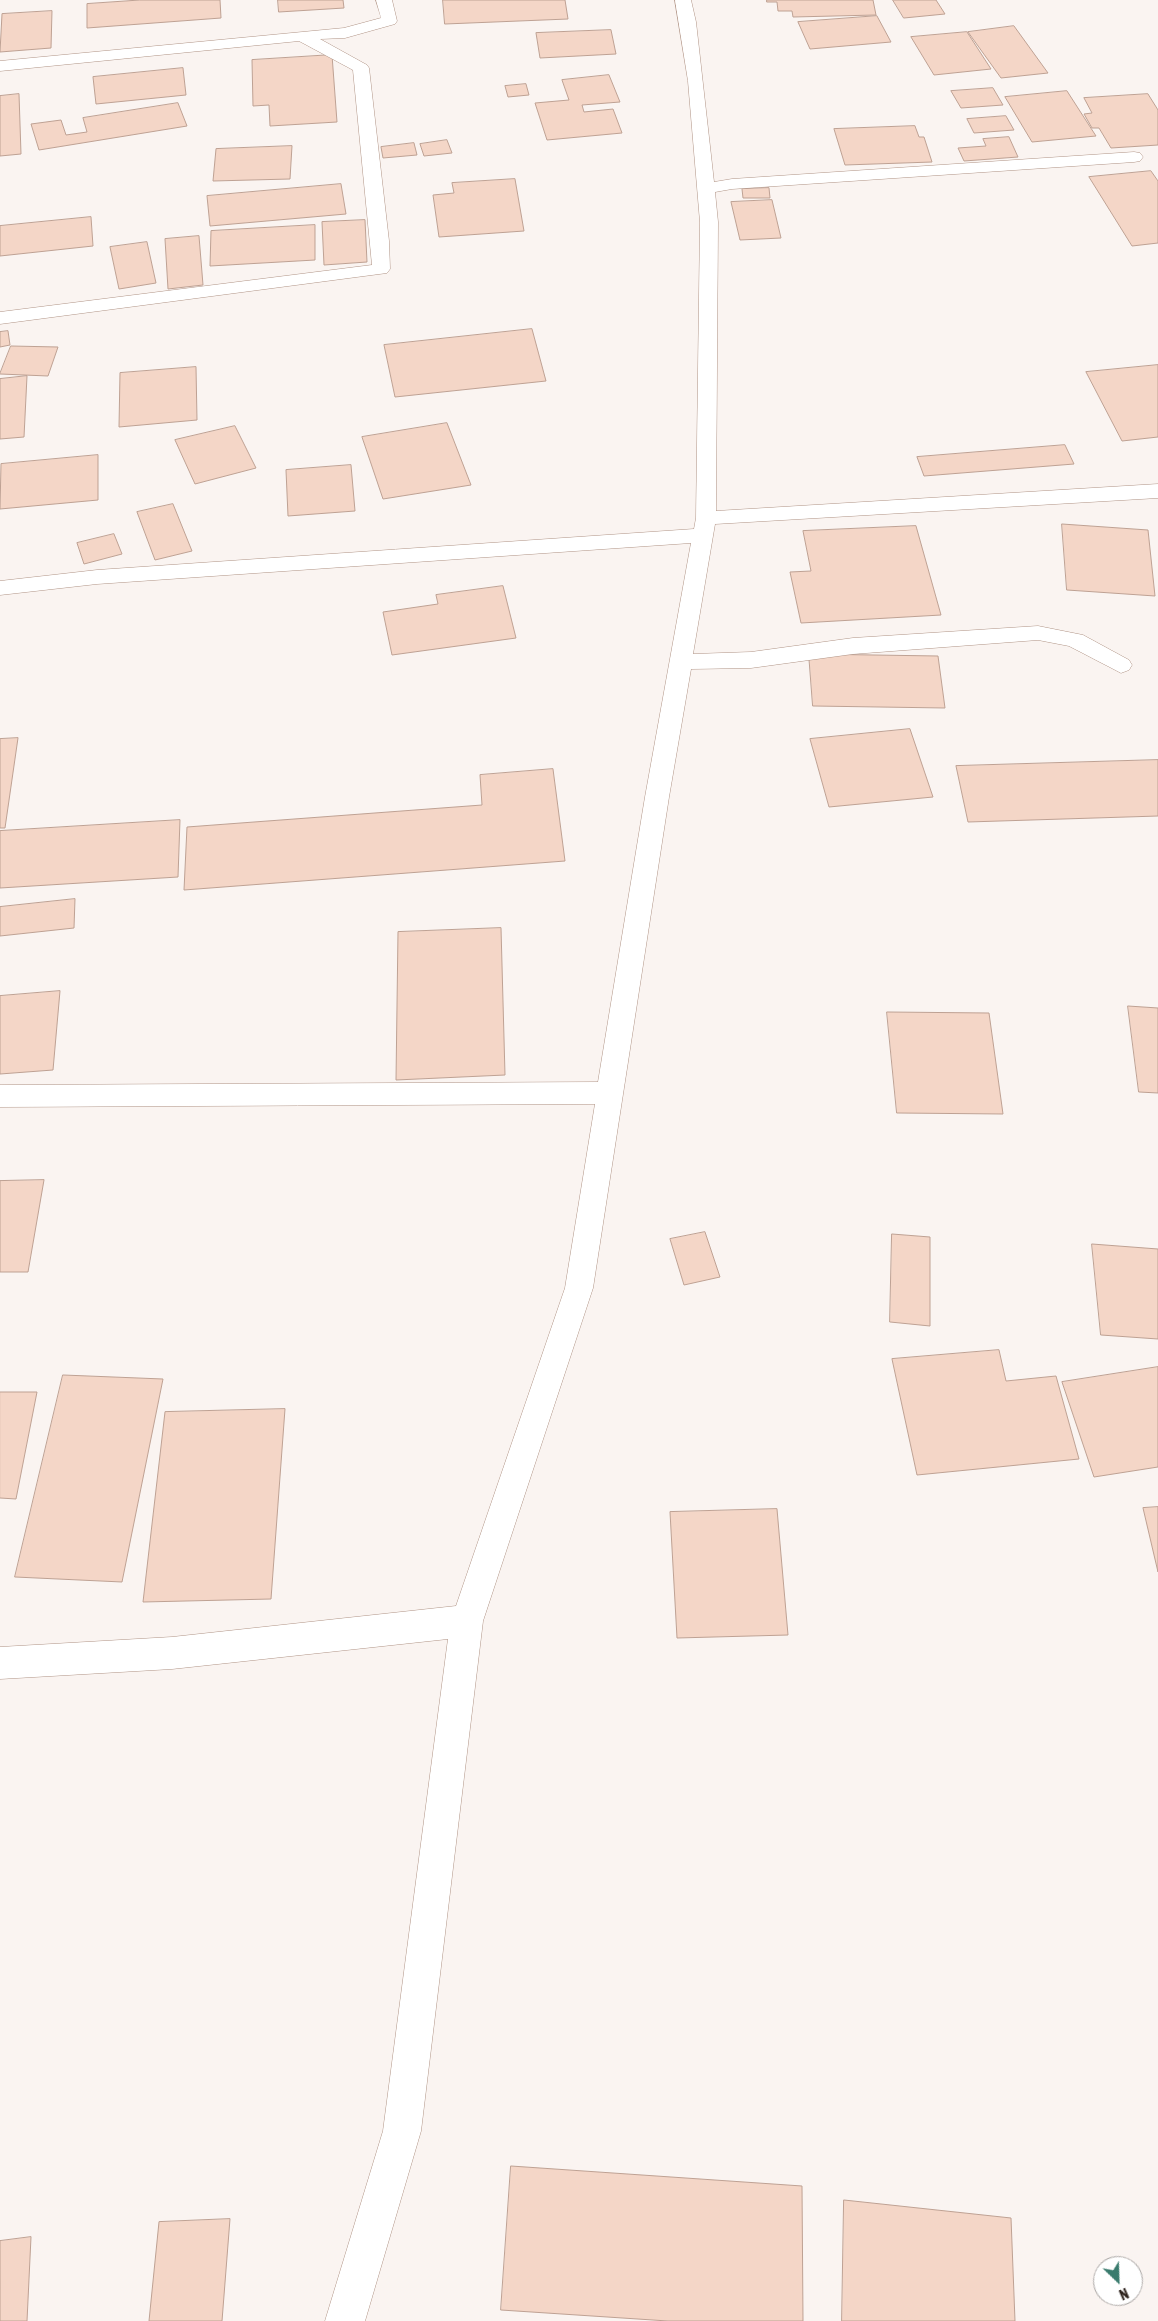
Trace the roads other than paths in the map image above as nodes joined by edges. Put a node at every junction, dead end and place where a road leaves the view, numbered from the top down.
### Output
1 (384, 0) edge
2 (683, 0) edge
3 (302, 36) junction
4 (0, 66) edge
5 (1134, 157) dead end
6 (706, 189) junction
7 (0, 318) edge
8 (1158, 491) edge
9 (704, 527) junction
10 (0, 588) edge
11 (680, 662) junction
12 (1121, 665) dead end
13 (610, 1093) junction
14 (0, 1096) edge
15 (467, 1621) junction
16 (0, 1663) edge
17 (345, 2321) edge

1 - 3 street
2 - 6 street
3 - 4 street
3 - 7 street
5 - 6 street
6 - 9 street
8 - 9 street
9 - 10 street
9 - 11 street
11 - 12 street
11 - 13 street
13 - 14 street
13 - 15 street
15 - 16 street
15 - 17 street

